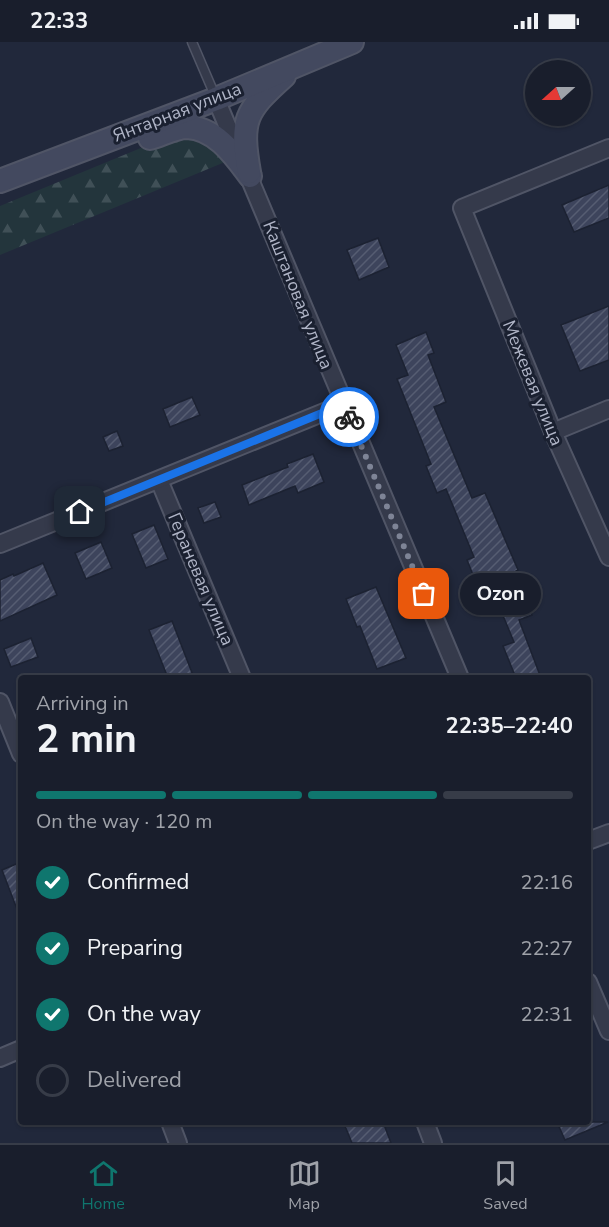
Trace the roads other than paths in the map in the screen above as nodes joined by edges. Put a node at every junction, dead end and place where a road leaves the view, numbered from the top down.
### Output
1 (192, 42) edge
2 (352, 42) edge
3 (294, 66) junction
4 (216, 99) junction
5 (609, 148) edge
6 (63, 155) junction
7 (250, 176) junction
8 (0, 181) edge
9 (344, 404) junction
10 (609, 409) edge
11 (553, 432) junction
12 (159, 480) junction
13 (0, 544) edge
14 (609, 556) edge
15 (241, 675) edge
16 (459, 675) edge
17 (0, 702) edge
18 (18, 747) edge
19 (609, 833) edge
20 (591, 840) edge
21 (591, 989) edge
22 (609, 1031) edge
23 (18, 1050) edge
24 (0, 1058) edge
25 (171, 1125) edge
26 (426, 1125) edge
27 (178, 1143) edge
28 (434, 1143) edge

1 - 4 lane
2 - 3 street, Янтарная улица
3 - 4 street, Янтарная улица
3 - 7 street
4 - 6 street, Янтарная улица
4 - 7 street, Каштановая улица
5 - 11 street, Межевая улица
6 - 7 street
6 - 8 street, Янтарная улица
7 - 9 street, Каштановая улица
9 - 12 street
9 - 16 street, Каштановая улица
10 - 11 street
11 - 14 street, Межевая улица
12 - 13 street
12 - 15 street, Гераневая улица
17 - 18 street
19 - 20 street
21 - 22 street
23 - 24 street
25 - 27 street
26 - 28 street

